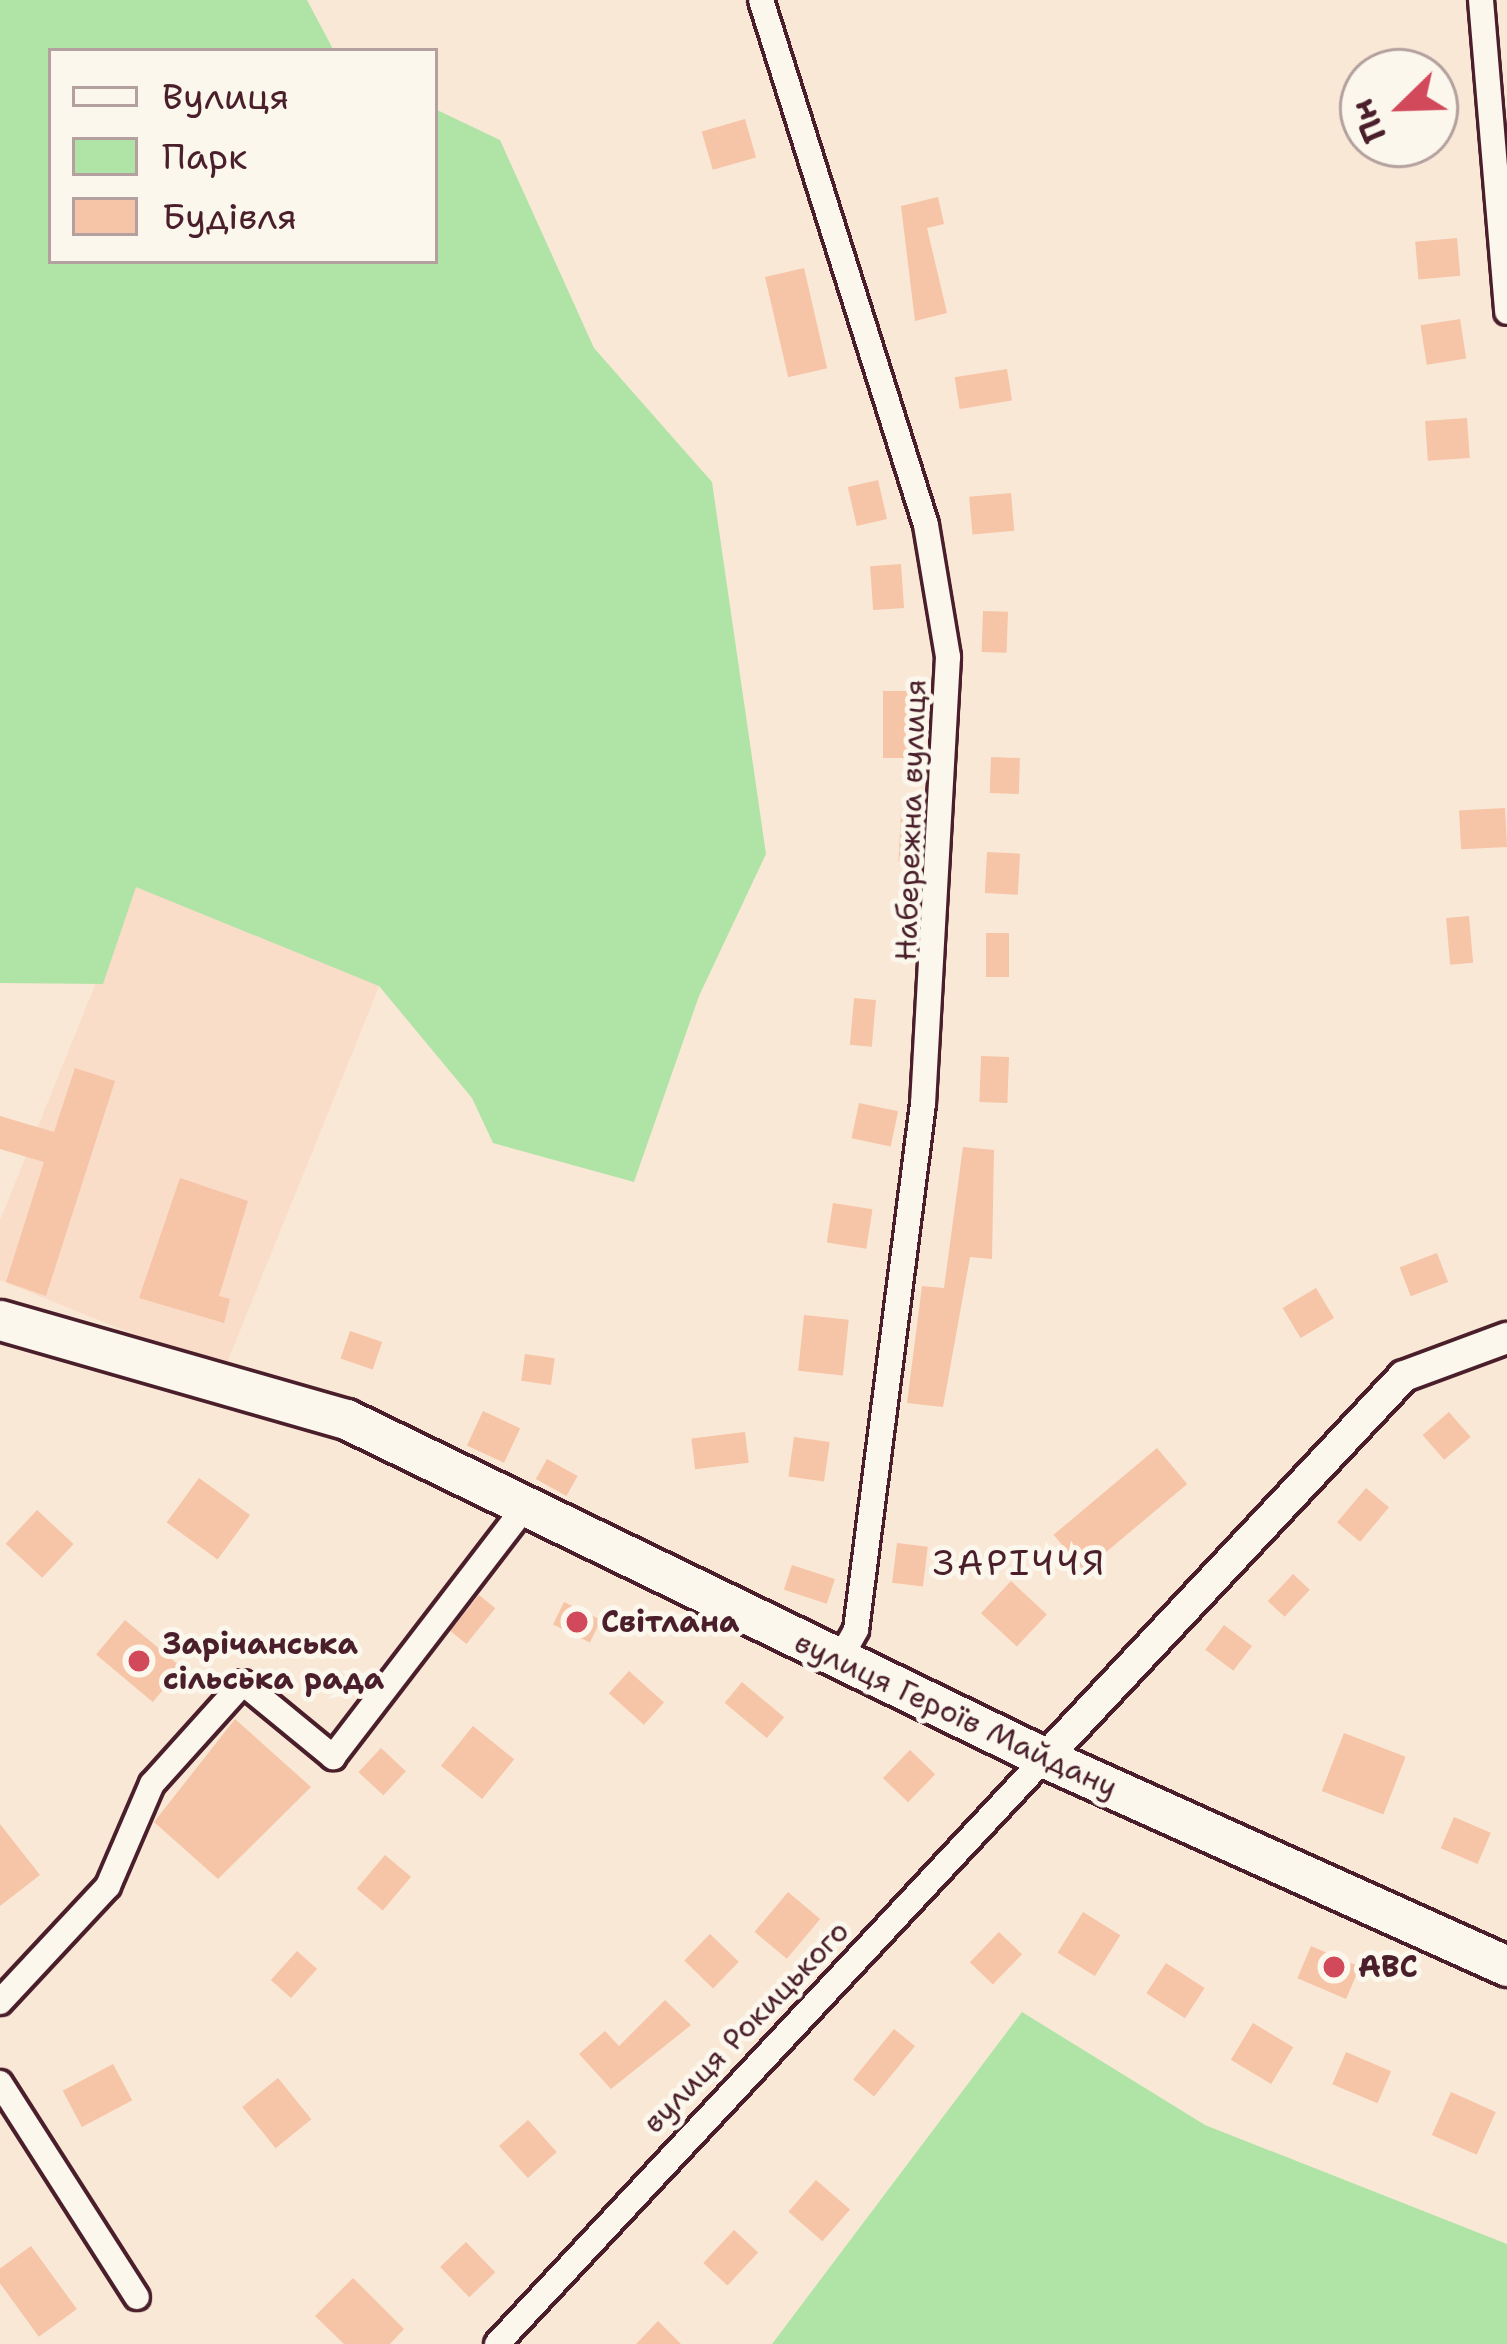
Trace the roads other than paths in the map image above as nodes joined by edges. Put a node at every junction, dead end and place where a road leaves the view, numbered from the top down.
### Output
1 (761, 0) edge
2 (1481, 0) edge
3 (1507, 312) edge
4 (0, 1320) edge
5 (1507, 1338) edge
6 (525, 1507) junction
7 (839, 1661) junction
8 (1045, 1758) junction
9 (1507, 1966) edge
10 (0, 2002) edge
11 (0, 2083) edge
12 (137, 2297) dead end
13 (497, 2344) edge

1 - 7 street, Набережна вулиця
2 - 3 street
4 - 6 main road, вулиця Героїв Майдану
5 - 8 street
6 - 7 main road, вулиця Героїв Майдану
6 - 10 street
7 - 8 main road, вулиця Героїв Майдану
8 - 9 main road, вулиця Героїв Майдану
8 - 13 street, вулиця Рокицького
11 - 12 street

